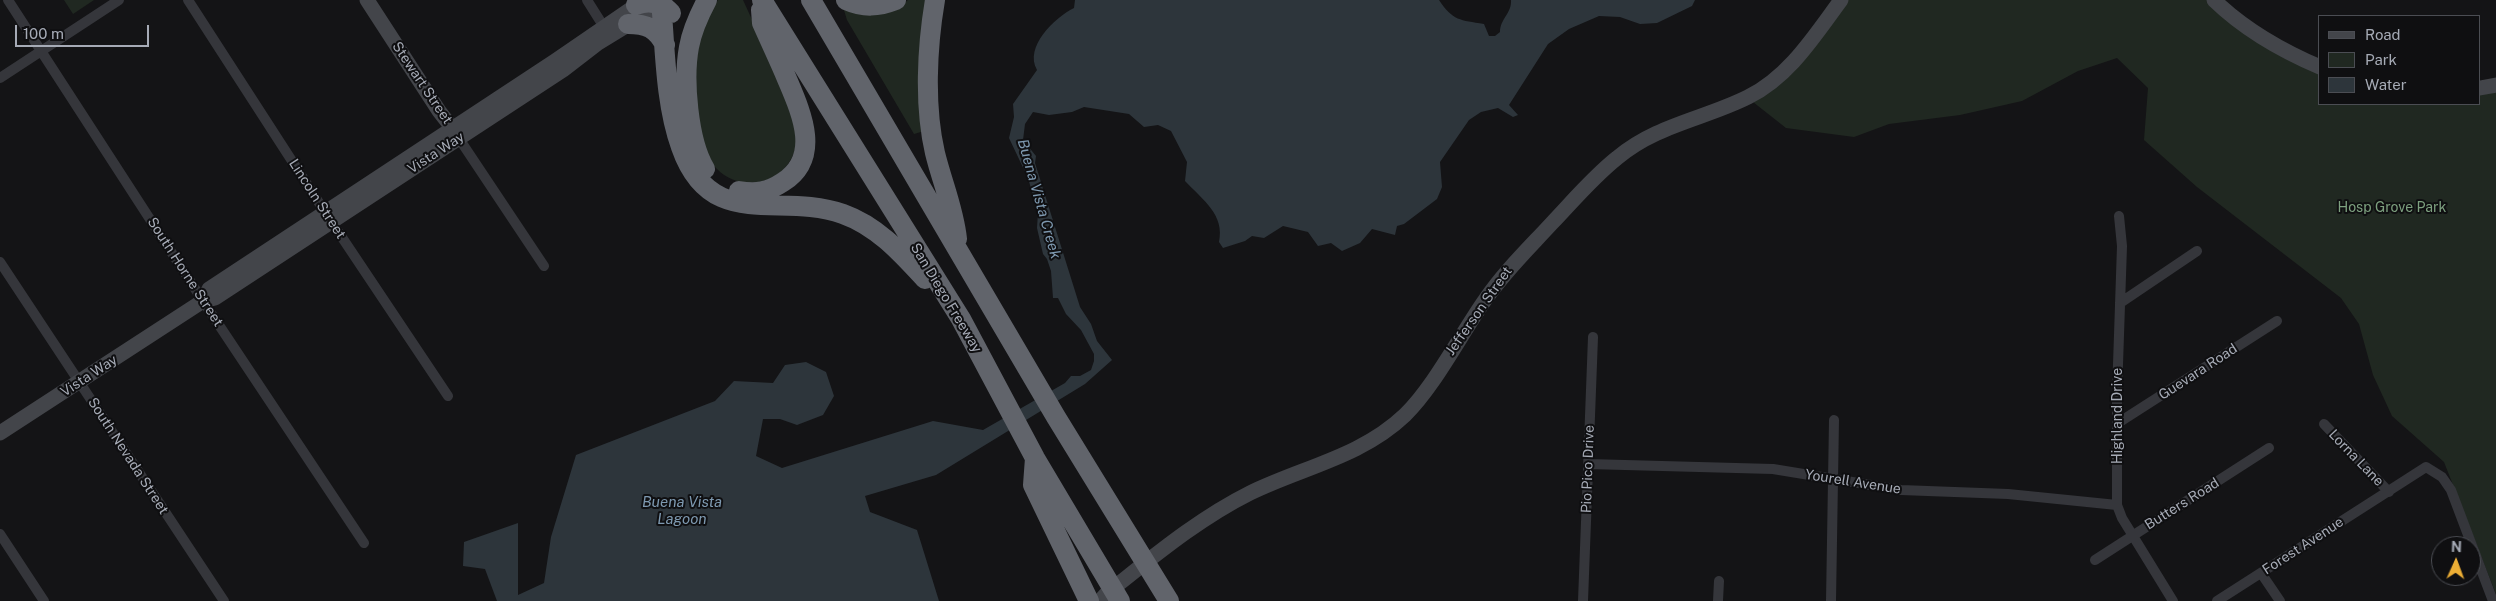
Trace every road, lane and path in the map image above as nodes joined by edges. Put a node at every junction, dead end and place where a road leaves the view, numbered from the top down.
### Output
1 (8, 0) edge
2 (119, 0) edge
3 (188, 0) edge
4 (367, 0) edge
5 (587, 0) edge
6 (707, 0) edge
7 (761, 0) edge
8 (812, 0) edge
9 (846, 0) edge
10 (896, 0) edge
11 (936, 0) edge
12 (1841, 0) edge
13 (2214, 0) edge
14 (654, 2) edge
15 (628, 24) junction
16 (604, 27) junction
17 (665, 45) junction
18 (42, 51) junction
19 (559, 66) junction
20 (2318, 66) edge
21 (0, 78) edge
22 (2496, 86) edge
23 (2481, 88) edge
24 (688, 94) junction
25 (451, 134) junction
26 (328, 216) junction
27 (2119, 216) dead end
28 (958, 248) junction
29 (2197, 251) dead end
30 (0, 262) edge
31 (544, 266) dead end
32 (203, 301) junction
33 (2120, 303) junction
34 (961, 319) junction
35 (2277, 321) dead end
36 (1592, 337) dead end
37 (79, 382) junction
38 (448, 396) dead end
39 (1834, 420) dead end
40 (2118, 423) junction
41 (2324, 424) dead end
42 (0, 434) edge
43 (2270, 448) dead end
44 (1034, 458) junction
45 (1588, 464) junction
46 (1834, 478) junction
47 (2388, 492) junction
48 (2117, 505) junction
49 (0, 534) edge
50 (2132, 535) junction
51 (364, 543) dead end
52 (2095, 560) dead end
53 (2261, 573) junction
54 (1719, 581) dead end
55 (44, 601) edge
56 (224, 601) edge
57 (1089, 601) edge
58 (1100, 601) edge
59 (1120, 601) edge
60 (1169, 601) edge
61 (1583, 601) edge
62 (1718, 601) edge
63 (1831, 601) edge
64 (2173, 601) edge
65 (2217, 601) edge
66 (2280, 601) edge
67 (2493, 601) edge

1 - 18 street, South Horne Street
2 - 18 street
3 - 26 street, Lincoln Street
4 - 25 main road, Stewart Street
5 - 16 street
6 - 24 highway
7 - 24 highway
7 - 34 highway, San Diego Freeway
8 - 28 highway
9 - 10 highway
11 - 28 highway
12 - 58 main road, Jefferson Street
13 - 20 main road
14 - 15 main road, Vista Way
14 - 16 main road, Vista Way
14 - 17 highway
14 - 24 highway
15 - 17 highway
15 - 19 main road, Vista Way
16 - 19 main road, Vista Way
17 - 34 highway
18 - 21 street
18 - 32 street, South Horne Street
19 - 25 main road, Vista Way
22 - 23 main road
25 - 26 main road, Vista Way
25 - 31 street, Stewart Street
26 - 32 main road, Vista Way
26 - 38 street, Lincoln Street
27 - 33 street, Highland Drive
28 - 60 highway
29 - 33 street
30 - 37 street, South Nevada Street
32 - 37 main road, Vista Way
32 - 51 street, South Horne Street
33 - 40 street, Highland Drive
34 - 44 highway, San Diego Freeway
35 - 40 street, Guevara Road
36 - 45 street, Pio Pico Drive
37 - 42 main road, Vista Way
37 - 56 street, South Nevada Street
39 - 46 street
40 - 48 street, Highland Drive
41 - 47 street, Lorna Lane
43 - 50 street, Butters Road
44 - 57 highway
44 - 59 highway, San Diego Freeway
45 - 46 street, Yourell Avenue
45 - 61 street, Pio Pico Drive
46 - 48 street, Yourell Avenue
46 - 63 street
47 - 53 street, Forest Avenue
47 - 67 street, Forest Avenue
48 - 50 street, Highland Drive
49 - 55 street
50 - 52 street, Butters Road
50 - 64 street, Highland Drive
53 - 65 street, Forest Avenue
53 - 66 street
54 - 62 street

